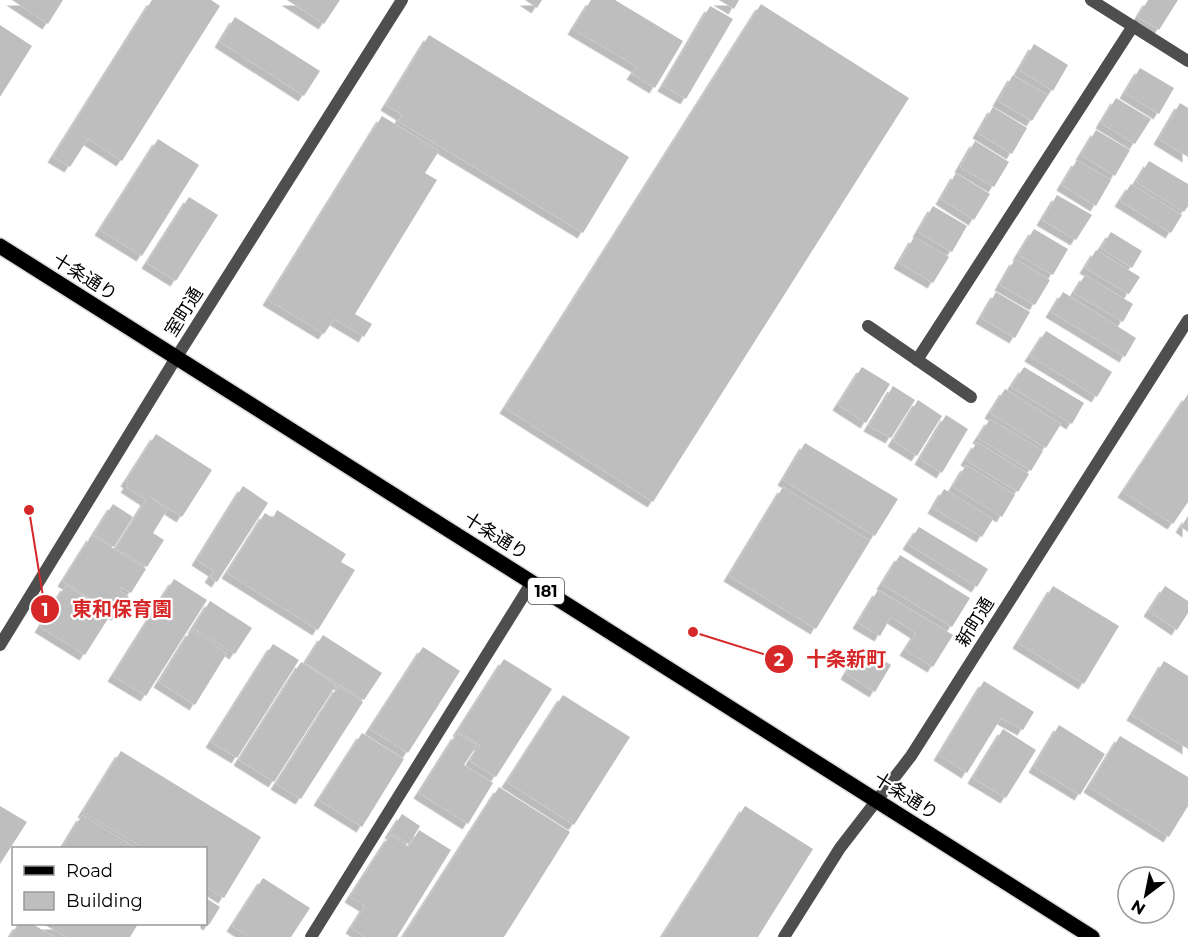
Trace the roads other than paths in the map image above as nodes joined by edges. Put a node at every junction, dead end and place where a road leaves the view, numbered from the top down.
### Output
1 (402, 0) edge
2 (1090, 0) edge
3 (1132, 26) junction
4 (1188, 61) edge
5 (0, 246) edge
6 (1188, 320) edge
7 (868, 326) dead end
8 (176, 358) junction
9 (917, 360) junction
10 (971, 397) dead end
11 (532, 582) junction
12 (0, 645) edge
13 (877, 800) junction
14 (311, 937) edge
15 (784, 937) edge
16 (1092, 937) edge

1 - 8 street, 室町通
2 - 3 street
3 - 4 street
3 - 9 street
5 - 8 main road, 十条通り / 181
6 - 13 street, 新町通
7 - 9 street
8 - 11 main road, 十条通り / 181
8 - 12 street, 室町通
9 - 10 street
11 - 13 main road, 十条通り / 181
11 - 14 street
13 - 15 street, 新町通
13 - 16 main road, 十条通り / 181

